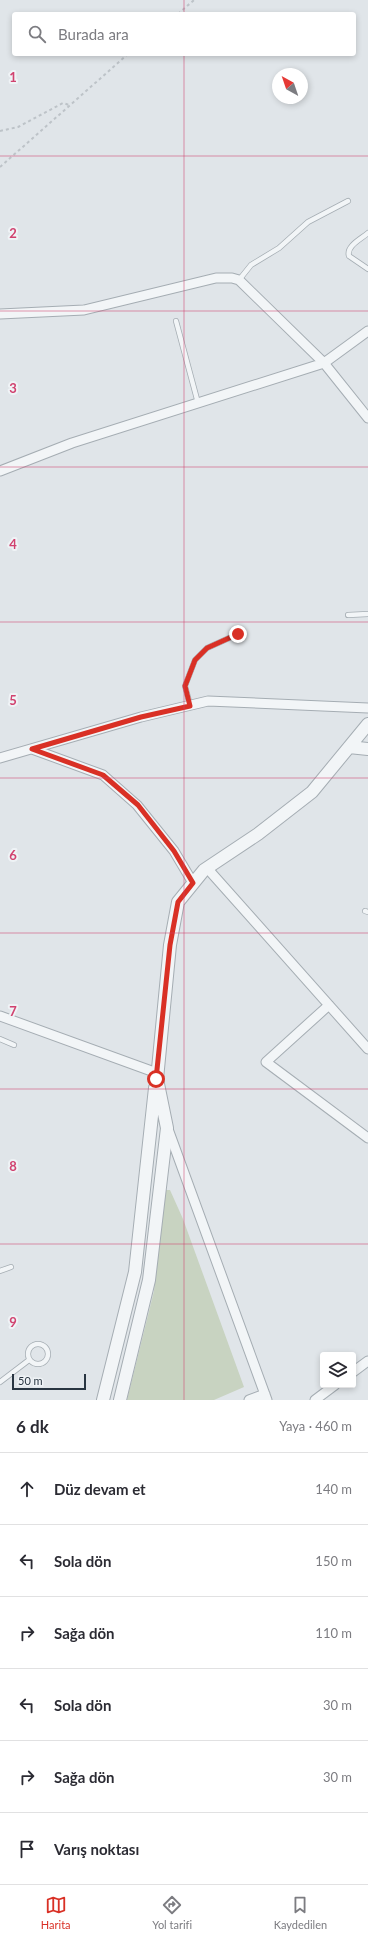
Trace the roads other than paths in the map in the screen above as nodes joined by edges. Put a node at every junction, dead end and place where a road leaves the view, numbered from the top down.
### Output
1 (348, 201) dead end
2 (368, 234) edge
3 (368, 270) edge
4 (239, 280) junction
5 (0, 314) edge
6 (176, 321) dead end
7 (368, 331) edge
8 (324, 363) junction
9 (198, 403) junction
10 (368, 418) edge
11 (0, 471) edge
12 (368, 614) edge
13 (348, 615) dead end
14 (238, 634) dead end
15 (190, 706) junction
16 (368, 708) edge
17 (368, 724) edge
18 (349, 747) junction
19 (32, 749) junction
20 (368, 749) edge
21 (0, 758) edge
22 (208, 868) junction
23 (193, 883) junction
24 (329, 1005) junction
25 (0, 1016) edge
26 (0, 1039) edge
27 (14, 1045) dead end
28 (368, 1049) edge
29 (157, 1076) junction
30 (167, 1128) junction
31 (368, 1138) edge
32 (11, 1267) dead end
33 (0, 1271) edge
34 (30, 1360) junction
35 (368, 1361) edge
36 (356, 1370) edge
37 (0, 1382) edge
38 (331, 1388) edge
39 (266, 1397) edge
40 (103, 1400) edge
41 (120, 1400) edge
42 (249, 1400) edge
43 (315, 1400) edge

1 - 4 lane
2 - 3 lane
4 - 5 street
4 - 8 street
6 - 9 lane
7 - 8 street
8 - 9 street
8 - 10 street
9 - 11 street
12 - 13 lane
14 - 15 lane
15 - 16 street
15 - 19 street
17 - 18 street
18 - 20 street
18 - 22 street
19 - 21 street
19 - 23 street
22 - 23 street
22 - 24 street
23 - 29 street
24 - 28 street
24 - 31 street
25 - 29 street
26 - 27 lane
29 - 30 street
29 - 40 street
30 - 39 street
30 - 41 street
32 - 33 lane
34 - 34 lane
34 - 37 lane
35 - 36 street
38 - 43 street
39 - 42 street

